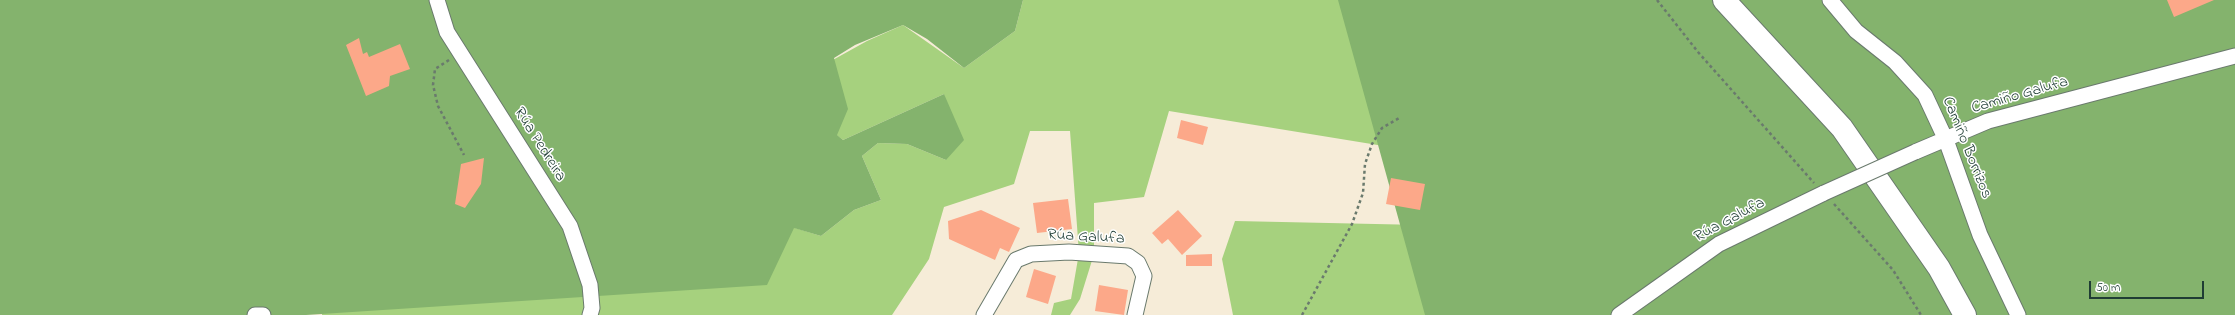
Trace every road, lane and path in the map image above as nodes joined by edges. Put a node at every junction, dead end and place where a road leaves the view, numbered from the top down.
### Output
1 (437, 0) edge
2 (1657, 0) edge
3 (1724, 0) edge
4 (1830, 0) edge
5 (461, 55) junction
6 (2235, 56) edge
7 (1401, 117) dead end
8 (1946, 140) junction
9 (464, 155) dead end
10 (1824, 193) junction
11 (255, 315) edge
12 (263, 315) edge
13 (590, 315) edge
14 (984, 315) edge
15 (1135, 315) edge
16 (1302, 315) edge
17 (1619, 315) edge
18 (1921, 315) edge
19 (1965, 315) edge
20 (2018, 315) edge

1 - 5 street, Rúa Pedreira
2 - 10 path
3 - 19 highway
4 - 8 street, Camiño Borrizos
5 - 9 path
5 - 13 street, Rúa Pedreira
6 - 8 street, Camiño Galufa
7 - 16 path
8 - 10 street, Camiño Galufa, bridge
8 - 20 street, Camiño Borrizos
10 - 17 street, Rúa Galufa
10 - 18 path
11 - 12 street
14 - 15 street, Rúa Galufa

